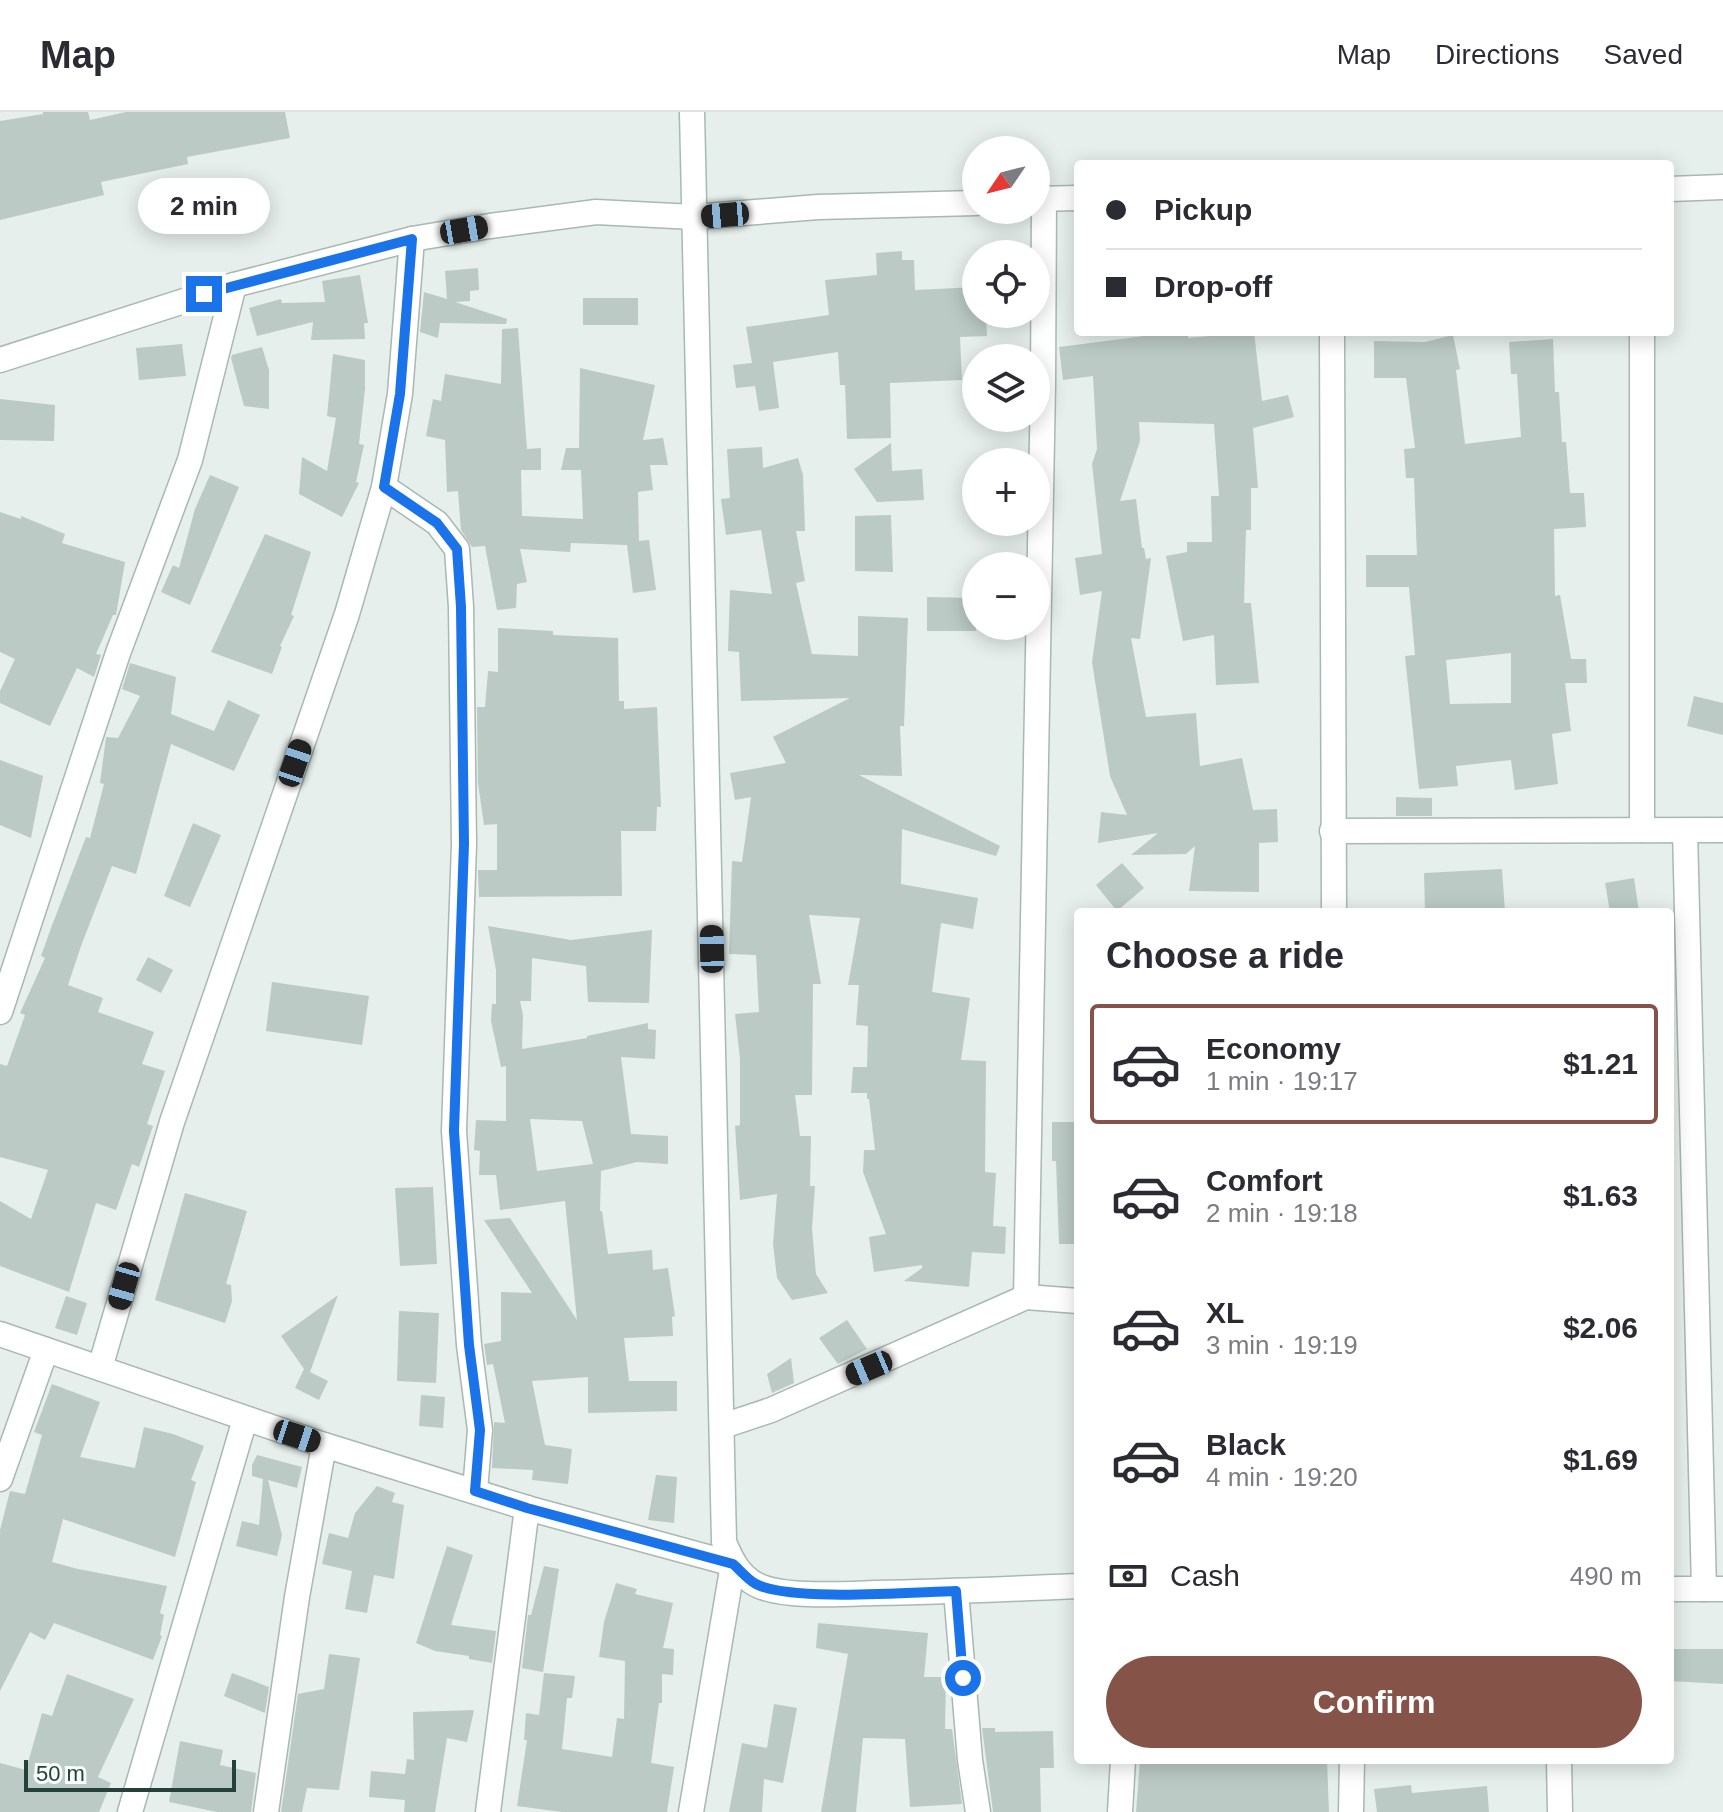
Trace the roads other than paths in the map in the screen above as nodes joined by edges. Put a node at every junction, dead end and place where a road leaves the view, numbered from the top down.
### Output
1 (692, 112) edge
2 (1723, 187) edge
3 (1674, 189) edge
4 (1074, 198) edge
5 (1050, 199) edge
6 (962, 203) edge
7 (694, 209) junction
8 (1040, 224) edge
9 (412, 239) junction
10 (234, 285) junction
11 (1332, 336) edge
12 (1642, 336) edge
13 (0, 360) edge
14 (384, 487) junction
15 (1642, 830) junction
16 (1723, 830) edge
17 (1332, 831) junction
18 (1685, 831) junction
19 (1334, 908) edge
20 (0, 1012) edge
21 (1026, 1297) junction
22 (1074, 1301) edge
23 (0, 1334) edge
24 (46, 1350) junction
25 (100, 1368) junction
26 (245, 1419) junction
27 (723, 1426) junction
28 (324, 1445) junction
29 (0, 1479) edge
30 (475, 1491) junction
31 (527, 1508) junction
32 (733, 1564) junction
33 (1074, 1586) edge
34 (1674, 1589) edge
35 (1714, 1589) edge
36 (956, 1591) junction
37 (1123, 1764) edge
38 (1352, 1764) edge
39 (1559, 1764) edge
40 (130, 1812) edge
41 (266, 1812) edge
42 (488, 1812) edge
43 (691, 1812) edge
44 (978, 1812) edge
45 (1120, 1812) edge
46 (1351, 1812) edge
47 (1560, 1812) edge

1 - 7 street
2 - 3 street
4 - 5 street
6 - 7 street
7 - 9 street
7 - 27 street
8 - 21 street
9 - 10 street
9 - 14 street
10 - 13 street
10 - 20 street
11 - 17 street
12 - 15 street
14 - 25 street
14 - 30 street
15 - 17 street
15 - 18 street
16 - 18 street
17 - 19 street
18 - 35 street
21 - 22 street
21 - 27 street
23 - 24 street
24 - 25 street
24 - 29 street
25 - 26 street
26 - 28 street
26 - 40 street
27 - 32 street
28 - 30 street
28 - 41 street
30 - 31 street
31 - 32 street
31 - 42 street
32 - 36 street
32 - 43 street
33 - 36 street
34 - 35 street
36 - 44 street
37 - 45 street
38 - 46 street
39 - 47 street

